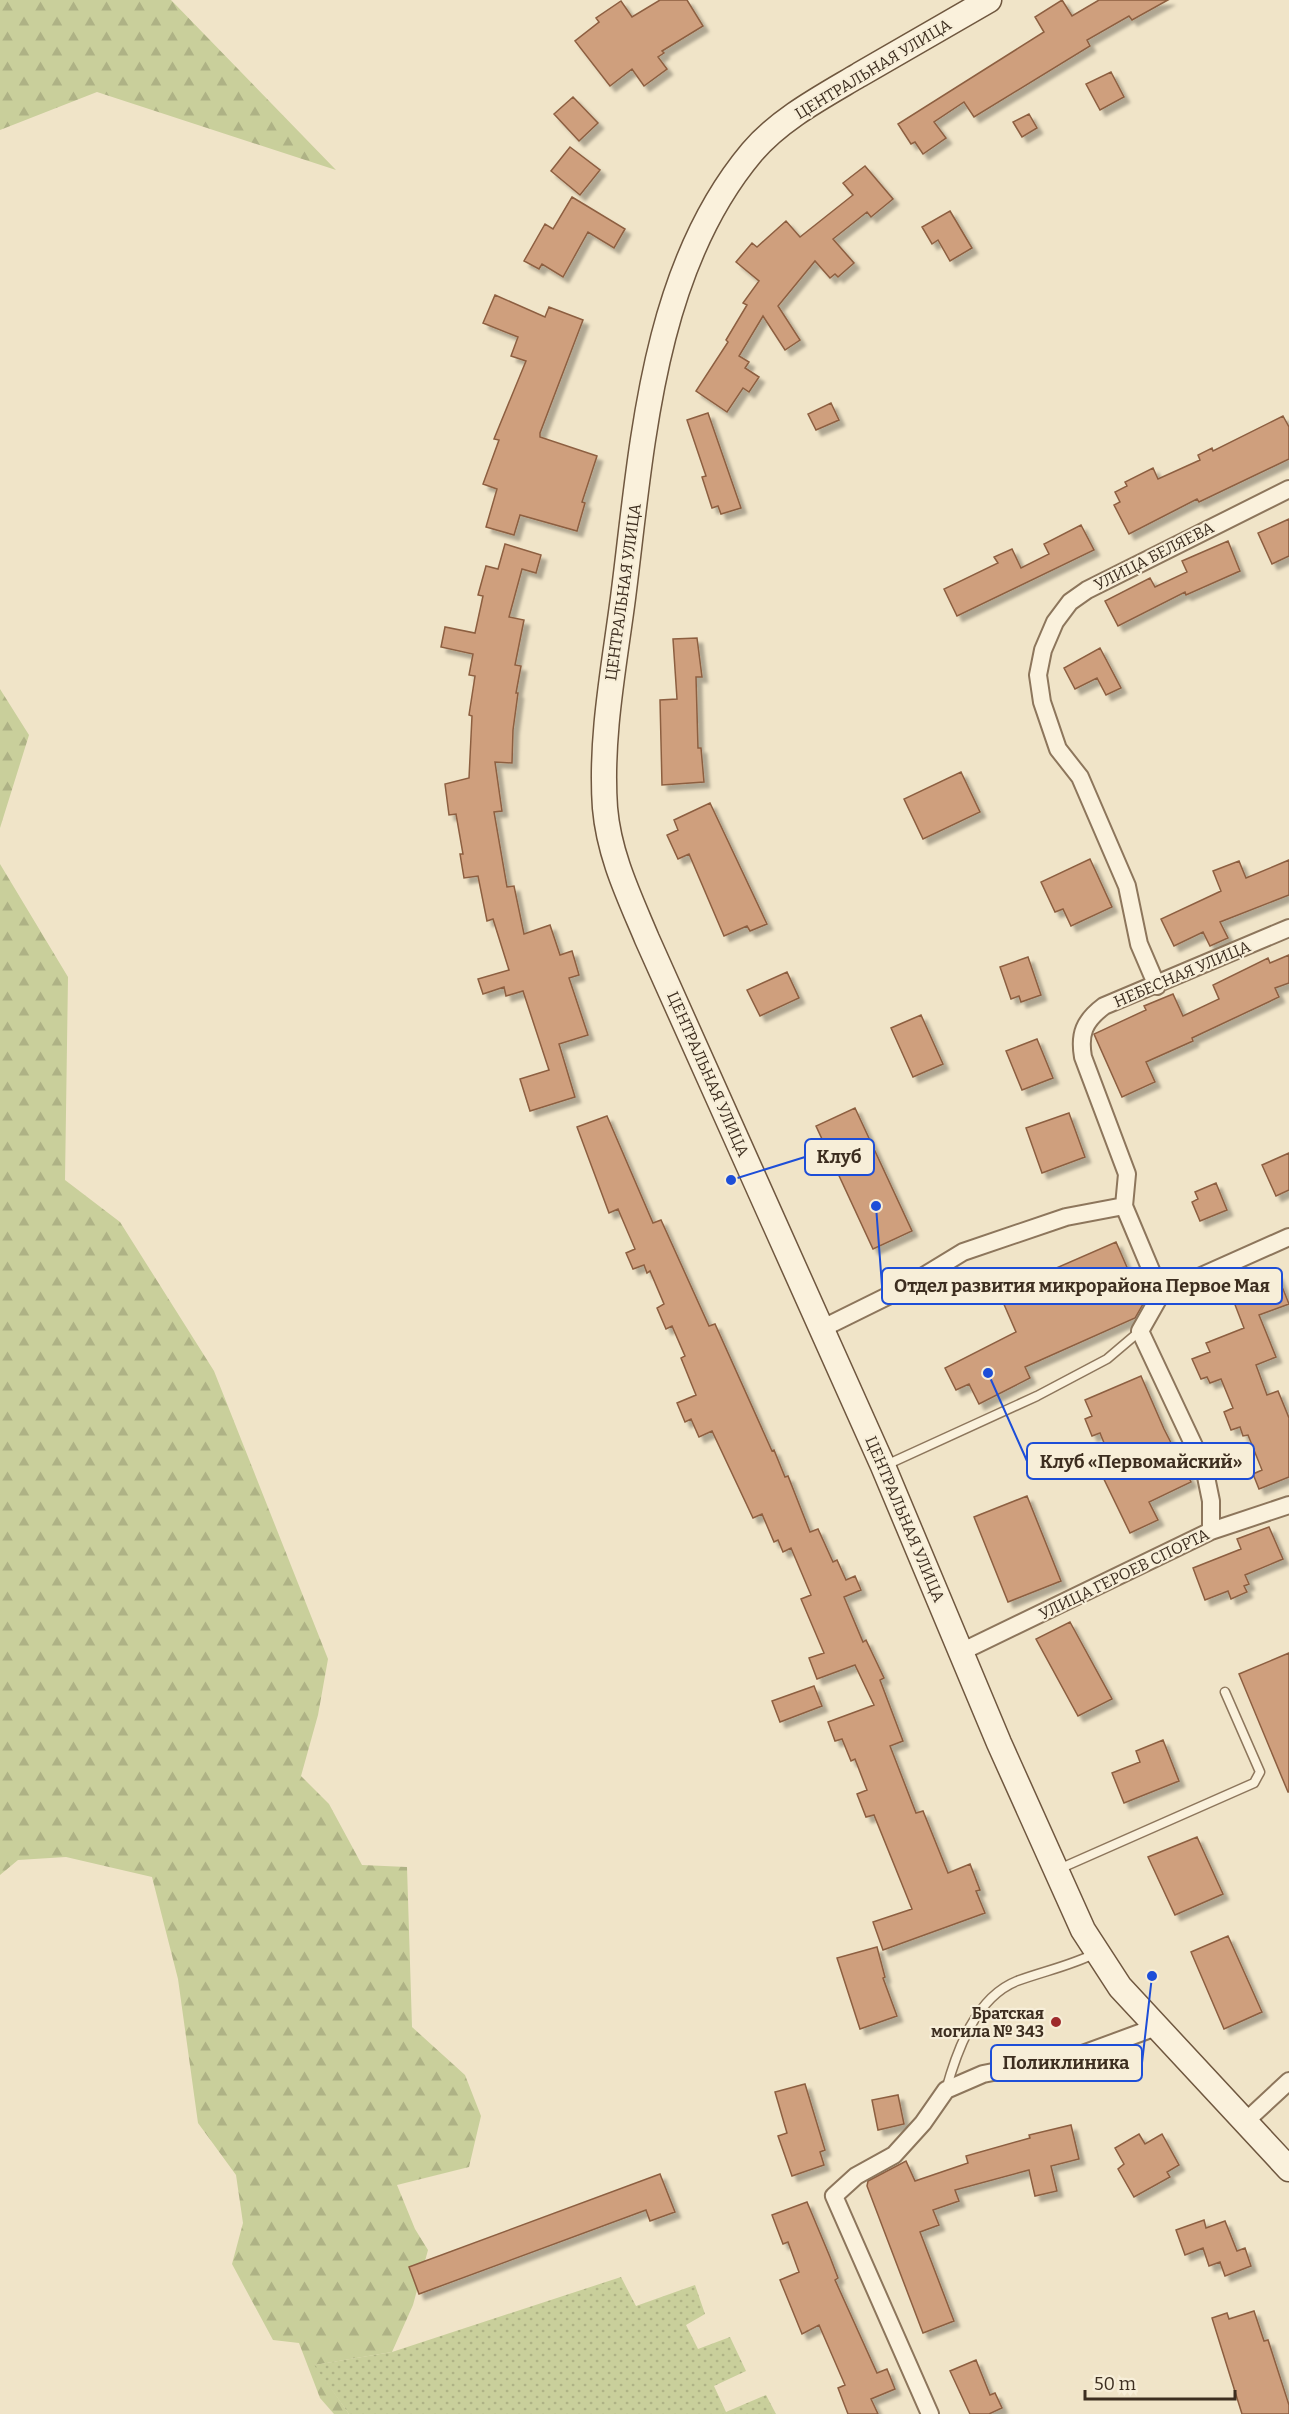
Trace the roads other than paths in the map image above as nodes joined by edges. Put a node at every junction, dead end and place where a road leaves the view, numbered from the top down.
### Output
1 (988, 0) edge
2 (1289, 489) edge
3 (1289, 928) edge
4 (1157, 986) junction
5 (1124, 1206) junction
6 (1289, 1237) edge
7 (1161, 1294) junction
8 (821, 1329) junction
9 (1140, 1331) junction
10 (883, 1466) junction
11 (1289, 1505) edge
12 (1211, 1531) junction
13 (962, 1653) junction
14 (1225, 1692) dead end
15 (1055, 1870) junction
16 (1096, 1952) junction
17 (1156, 2027) junction
18 (1289, 2080) edge
19 (946, 2090) junction
20 (1246, 2121) junction
21 (1289, 2169) edge
22 (930, 2414) edge

1 - 8 street, ЦЕНТРАЛЬНАЯ УЛИЦА
2 - 4 street, УЛИЦА БЕЛЯЕВА
3 - 4 street, НЕБЕСНАЯ УЛИЦА
4 - 5 street, НЕБЕСНАЯ УЛИЦА
5 - 7 street
5 - 8 street
6 - 7 street
7 - 9 street
8 - 10 street, ЦЕНТРАЛЬНАЯ УЛИЦА
9 - 10 lane
9 - 12 street
10 - 13 street, ЦЕНТРАЛЬНАЯ УЛИЦА
11 - 12 street, УЛИЦА ГЕРОЕВ СПОРТА
12 - 13 street, УЛИЦА ГЕРОЕВ СПОРТА
13 - 15 street, ЦЕНТРАЛЬНАЯ УЛИЦА
14 - 15 lane
15 - 16 street, ЦЕНТРАЛЬНАЯ УЛИЦА
16 - 17 street, ЦЕНТРАЛЬНАЯ УЛИЦА
16 - 19 lane
17 - 19 street
17 - 20 street, ЦЕНТРАЛЬНАЯ УЛИЦА
18 - 20 street
19 - 22 street
20 - 21 street, ЦЕНТРАЛЬНАЯ УЛИЦА

